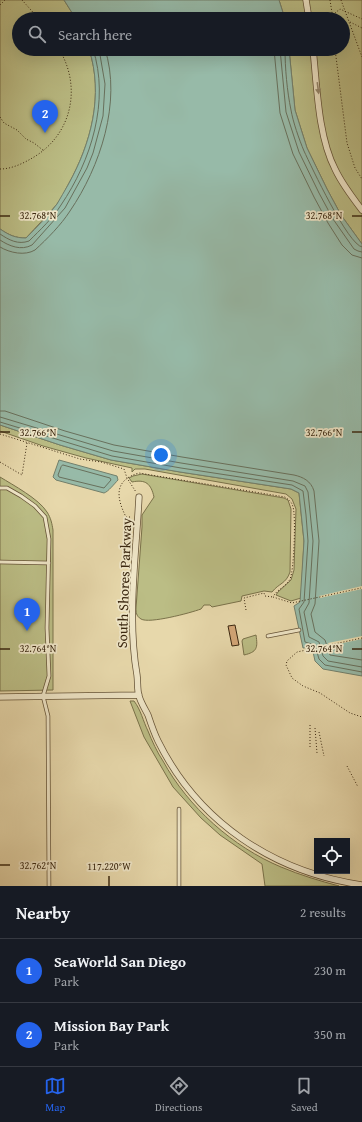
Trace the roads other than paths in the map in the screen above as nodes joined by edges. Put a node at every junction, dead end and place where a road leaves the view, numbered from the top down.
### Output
1 (306, 0) edge
2 (308, 12) edge
3 (314, 56) edge
4 (362, 210) edge
5 (0, 488) edge
6 (139, 497) road end
7 (0, 562) edge
8 (49, 563) junction
9 (299, 630) dead end
10 (268, 636) dead end
11 (139, 695) junction
12 (0, 696) edge
13 (44, 696) junction
14 (179, 809) dead end
15 (362, 885) edge
16 (49, 886) edge
17 (179, 886) edge

1 - 2 street
3 -> 4 street
5 - 8 lane
6 - 11 street, South Shores Parkway
7 - 8 lane
8 - 13 lane
9 - 10 lane
11 - 13 street
11 - 15 street, South Shores Parkway
12 - 13 street
13 - 16 lane
14 - 17 lane

